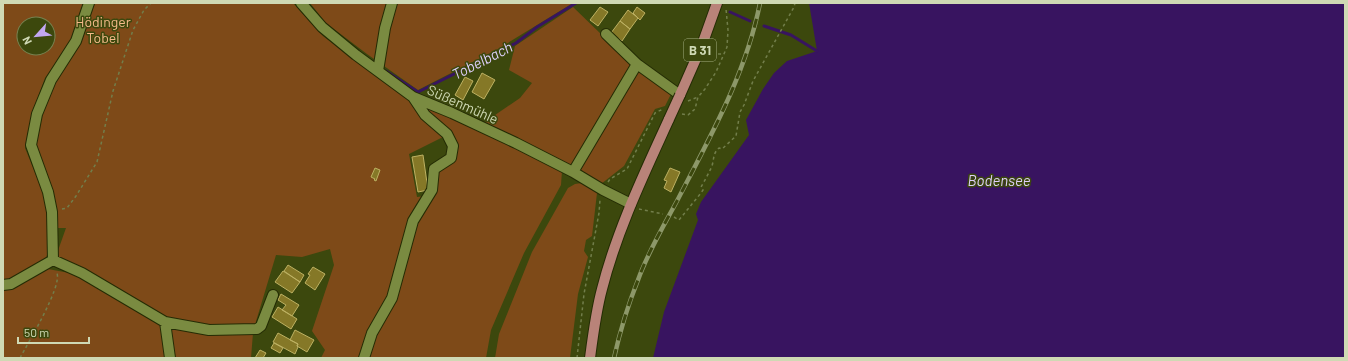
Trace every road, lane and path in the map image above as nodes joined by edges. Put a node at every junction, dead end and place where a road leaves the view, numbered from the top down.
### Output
1 (89, 3) edge
2 (151, 3) edge
3 (301, 3) edge
4 (392, 3) edge
5 (717, 3) edge
6 (727, 3) edge
7 (795, 3) edge
8 (606, 34) dead end
9 (637, 64) junction
10 (378, 71) junction
11 (413, 97) junction
12 (698, 97) junction
13 (684, 98) junction
14 (664, 109) dead end
15 (680, 113) dead end
16 (574, 172) junction
17 (603, 190) junction
18 (631, 204) junction
19 (52, 212) junction
20 (663, 214) dead end
21 (674, 217) dead end
22 (53, 260) junction
23 (3, 285) edge
24 (273, 295) dead end
25 (165, 322) junction
26 (20, 358) edge
27 (170, 358) edge
28 (364, 358) edge
29 (577, 358) edge
30 (590, 358) edge

1 - 19 street
2 - 19 path
3 - 10 street, Süßenmühle
4 - 10 street
5 - 13 main road, B 31
6 - 12 path
7 - 21 path
8 - 9 street
9 - 13 street
9 - 16 street
10 - 11 street, Süßenmühle
11 - 16 street, Süßenmühle
11 - 28 street
12 - 13 path
12 - 15 path
13 - 18 main road, B 31, bridge
14 - 17 path
16 - 17 street, Süßenmühle
17 - 18 street, Süßenmühle
17 - 29 path
18 - 20 path
18 - 30 main road, B 31
19 - 22 street
22 - 23 street
22 - 25 street
22 - 26 path
24 - 25 street
25 - 27 street

